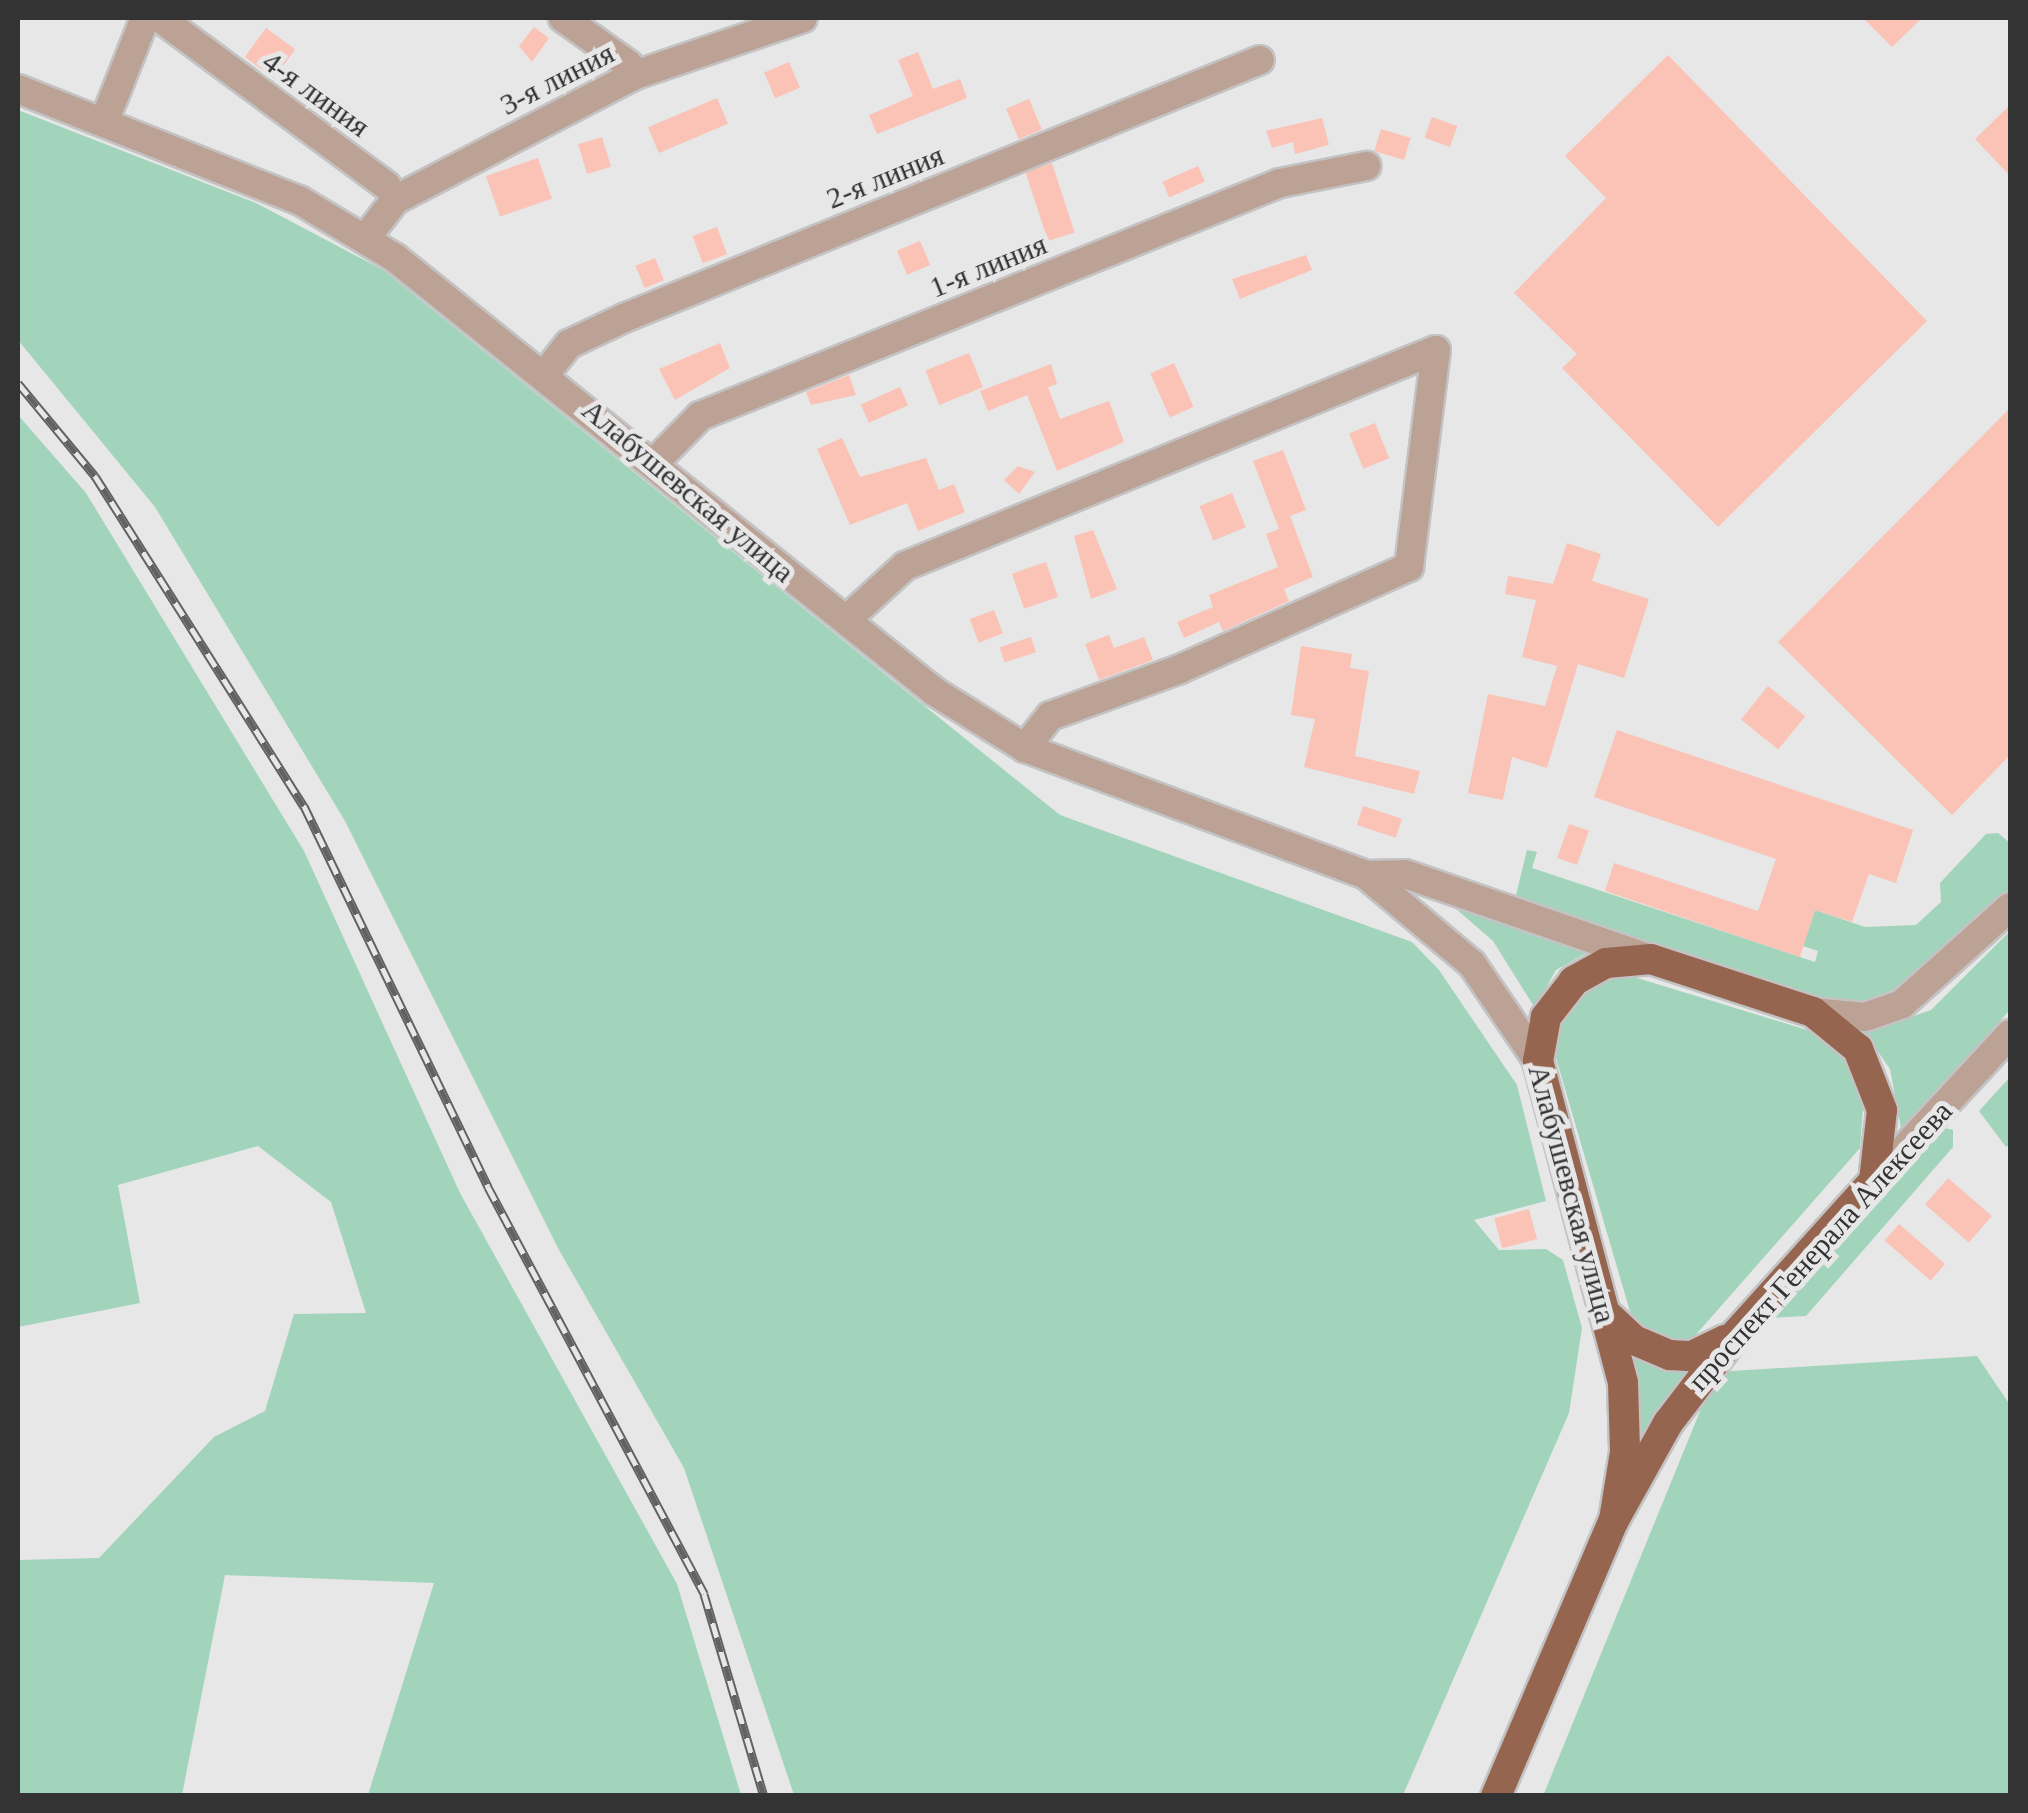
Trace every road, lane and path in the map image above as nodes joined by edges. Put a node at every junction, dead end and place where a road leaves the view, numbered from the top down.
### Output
1 (145, 18) edge
2 (160, 18) edge
3 (563, 18) edge
4 (803, 18) edge
5 (1260, 60) dead end
6 (628, 64) dead end
7 (18, 90) edge
8 (104, 122) junction
9 (1366, 166) dead end
10 (387, 186) dead end
11 (366, 239) junction
12 (546, 373) junction
13 (654, 463) junction
14 (846, 620) junction
15 (1025, 748) junction
16 (1366, 875) junction
17 (2010, 907) edge
18 (1651, 958) junction
19 (1813, 1012) junction
20 (2010, 1034) edge
21 (1538, 1061) junction
22 (1874, 1181) junction
23 (1604, 1312) junction
24 (1736, 1334) junction
25 (1614, 1520) junction
26 (1496, 1796) edge

1 - 8 street
2 - 10 street, 4-я линия
3 - 6 street, 3-я линия
4 - 11 street, 3-я линия
5 - 12 street, 2-я линия
7 - 8 street, Алабушевская улица
8 - 11 street, Алабушевская улица
9 - 13 street, 1-я линия
11 - 12 street, Алабушевская улица
12 - 13 street, Алабушевская улица
13 - 14 street, Алабушевская улица
14 - 15 street, Алабушевская улица
14 - 15 street
15 - 16 street, Алабушевская улица
16 - 18 street, Алабушевская улица
16 - 21 street, Алабушевская улица
17 - 19 street
18 - 19 main road
18 - 21 main road
19 - 22 main road
20 - 22 street, проспект Генерала Алексеева
21 - 23 main road, Алабушевская улица
22 - 24 main road, проспект Генерала Алексеева
23 - 24 main road
23 - 25 main road, Алабушевская улица
24 - 25 main road, проспект Генерала Алексеева
25 - 26 main road, проспект Генерала Алексеева

